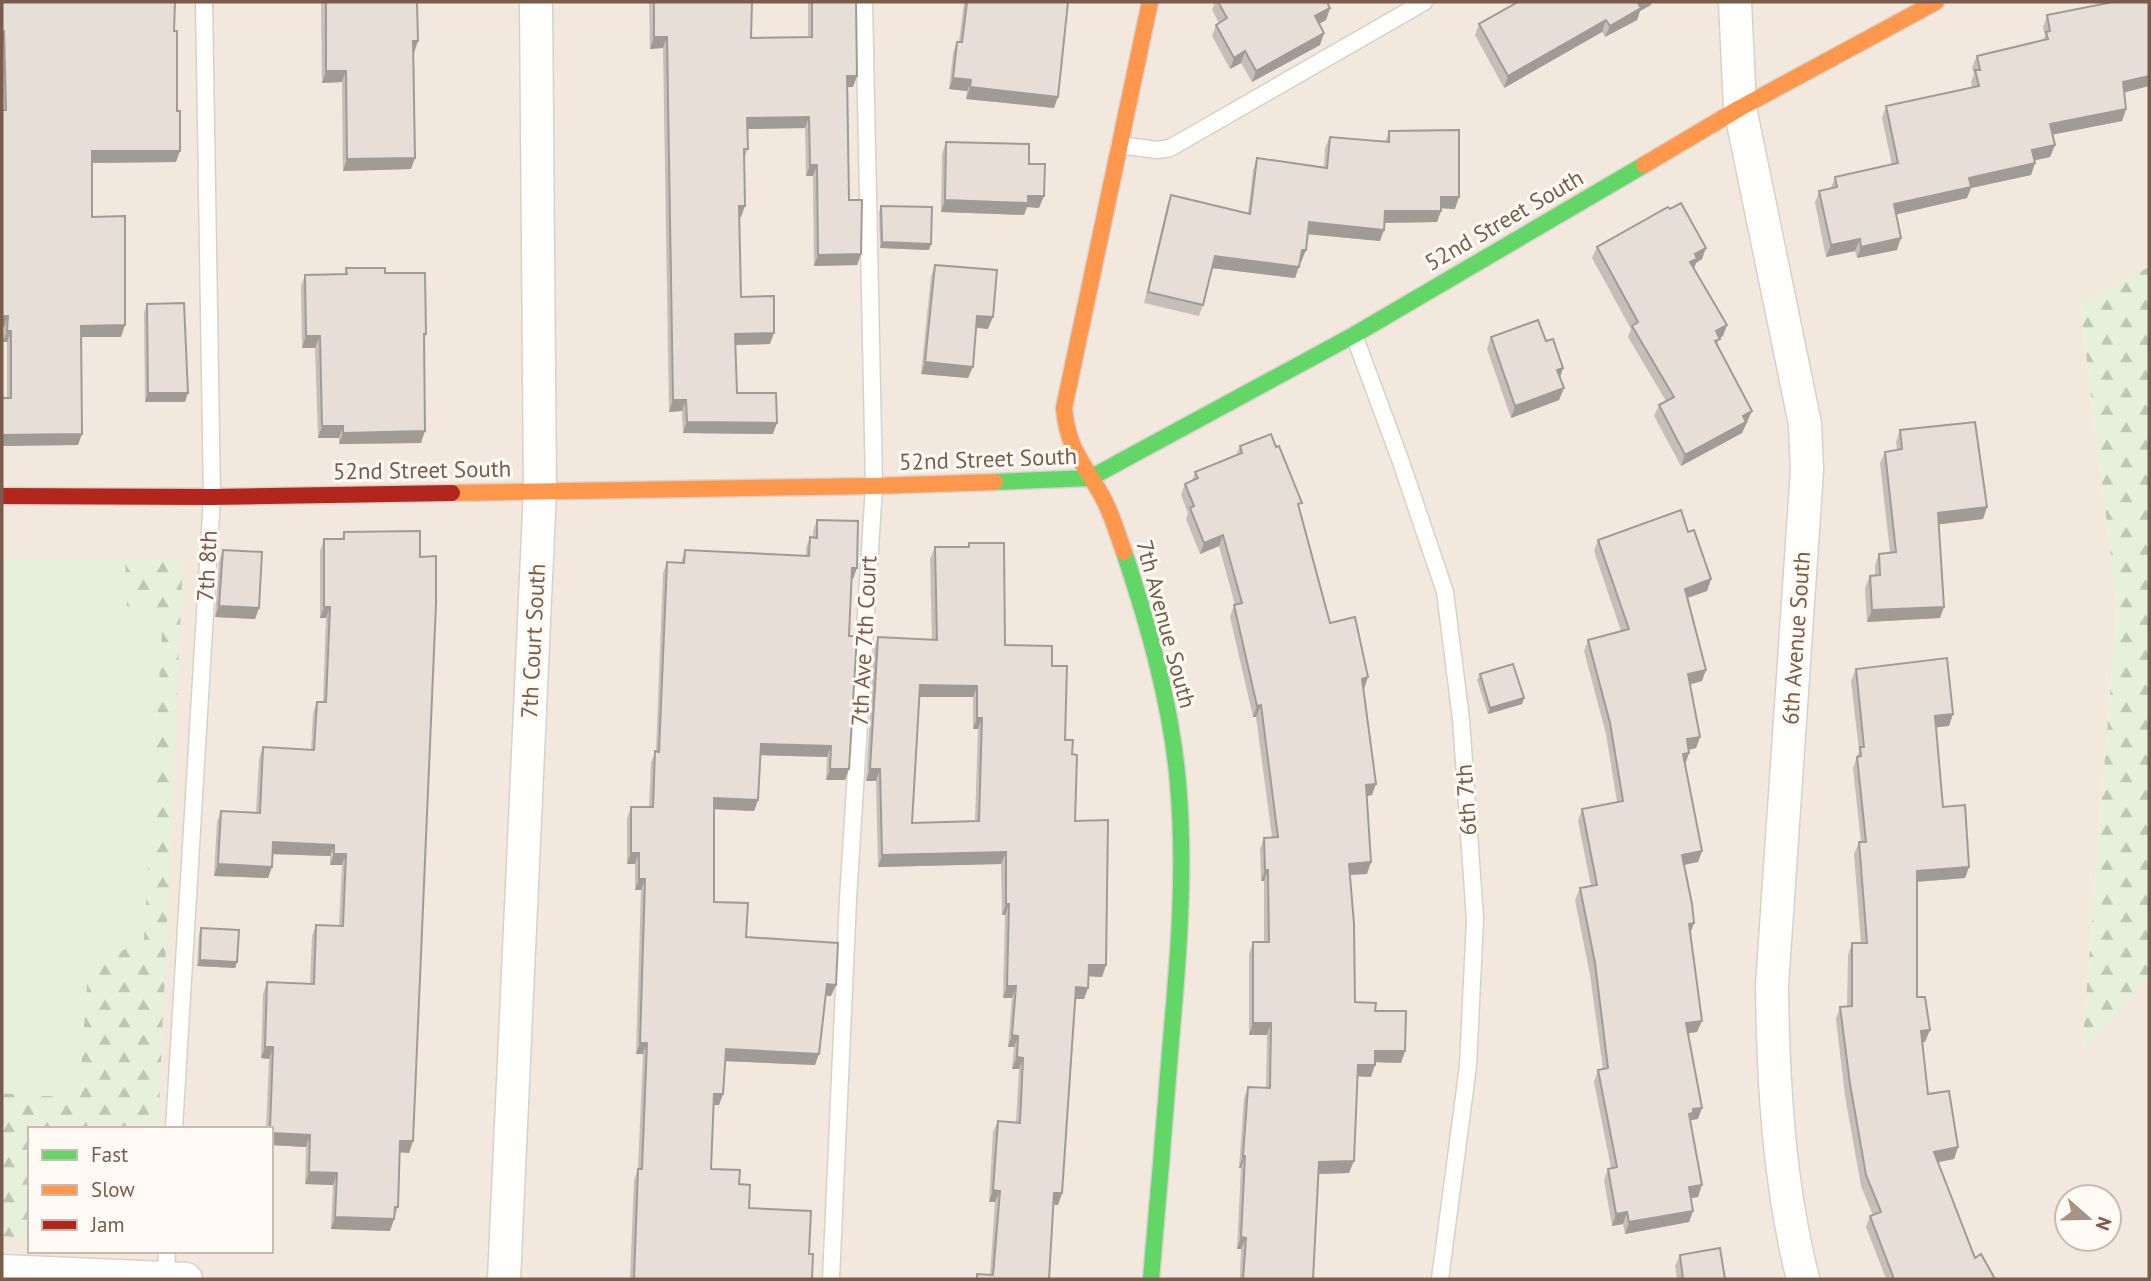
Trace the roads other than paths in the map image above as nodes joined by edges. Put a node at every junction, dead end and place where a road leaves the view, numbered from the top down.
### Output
1 (204, 2) edge
2 (536, 2) edge
3 (864, 2) edge
4 (1150, 2) edge
5 (1424, 2) edge
6 (1735, 2) edge
7 (1936, 2) edge
8 (1740, 108) junction
9 (1119, 145) junction
10 (1354, 335) junction
11 (1090, 478) junction
12 (874, 486) junction
13 (540, 490) junction
14 (2, 496) edge
15 (212, 497) junction
16 (174, 1127) edge
17 (2, 1271) edge
18 (171, 1272) edge
19 (503, 1279) edge
20 (831, 1279) edge
21 (1151, 1279) edge
22 (1440, 1279) edge
23 (1803, 1279) edge

1 - 15 lane, 7th 8th
2 - 13 street, 7th Court South
3 - 12 lane, 7th Ave 7th Court
4 - 9 street, 7th Avenue South
5 - 9 lane
6 - 8 street, 6th Avenue South
7 - 8 street, 52nd Street South
8 - 10 street, 52nd Street South
8 - 23 street, 6th Avenue South
9 - 11 street, 7th Avenue South
10 - 11 street, 52nd Street South
10 - 22 lane, 6th 7th
11 - 12 street, 52nd Street South
11 - 21 street, 7th Avenue South
12 - 13 street, 52nd Street South
12 - 20 lane, 7th Ave 7th Court
13 - 15 street, 52nd Street South
13 - 19 street, 7th Court South
14 - 15 street, 52nd Street South
15 - 16 lane, 7th 8th
17 - 18 street

